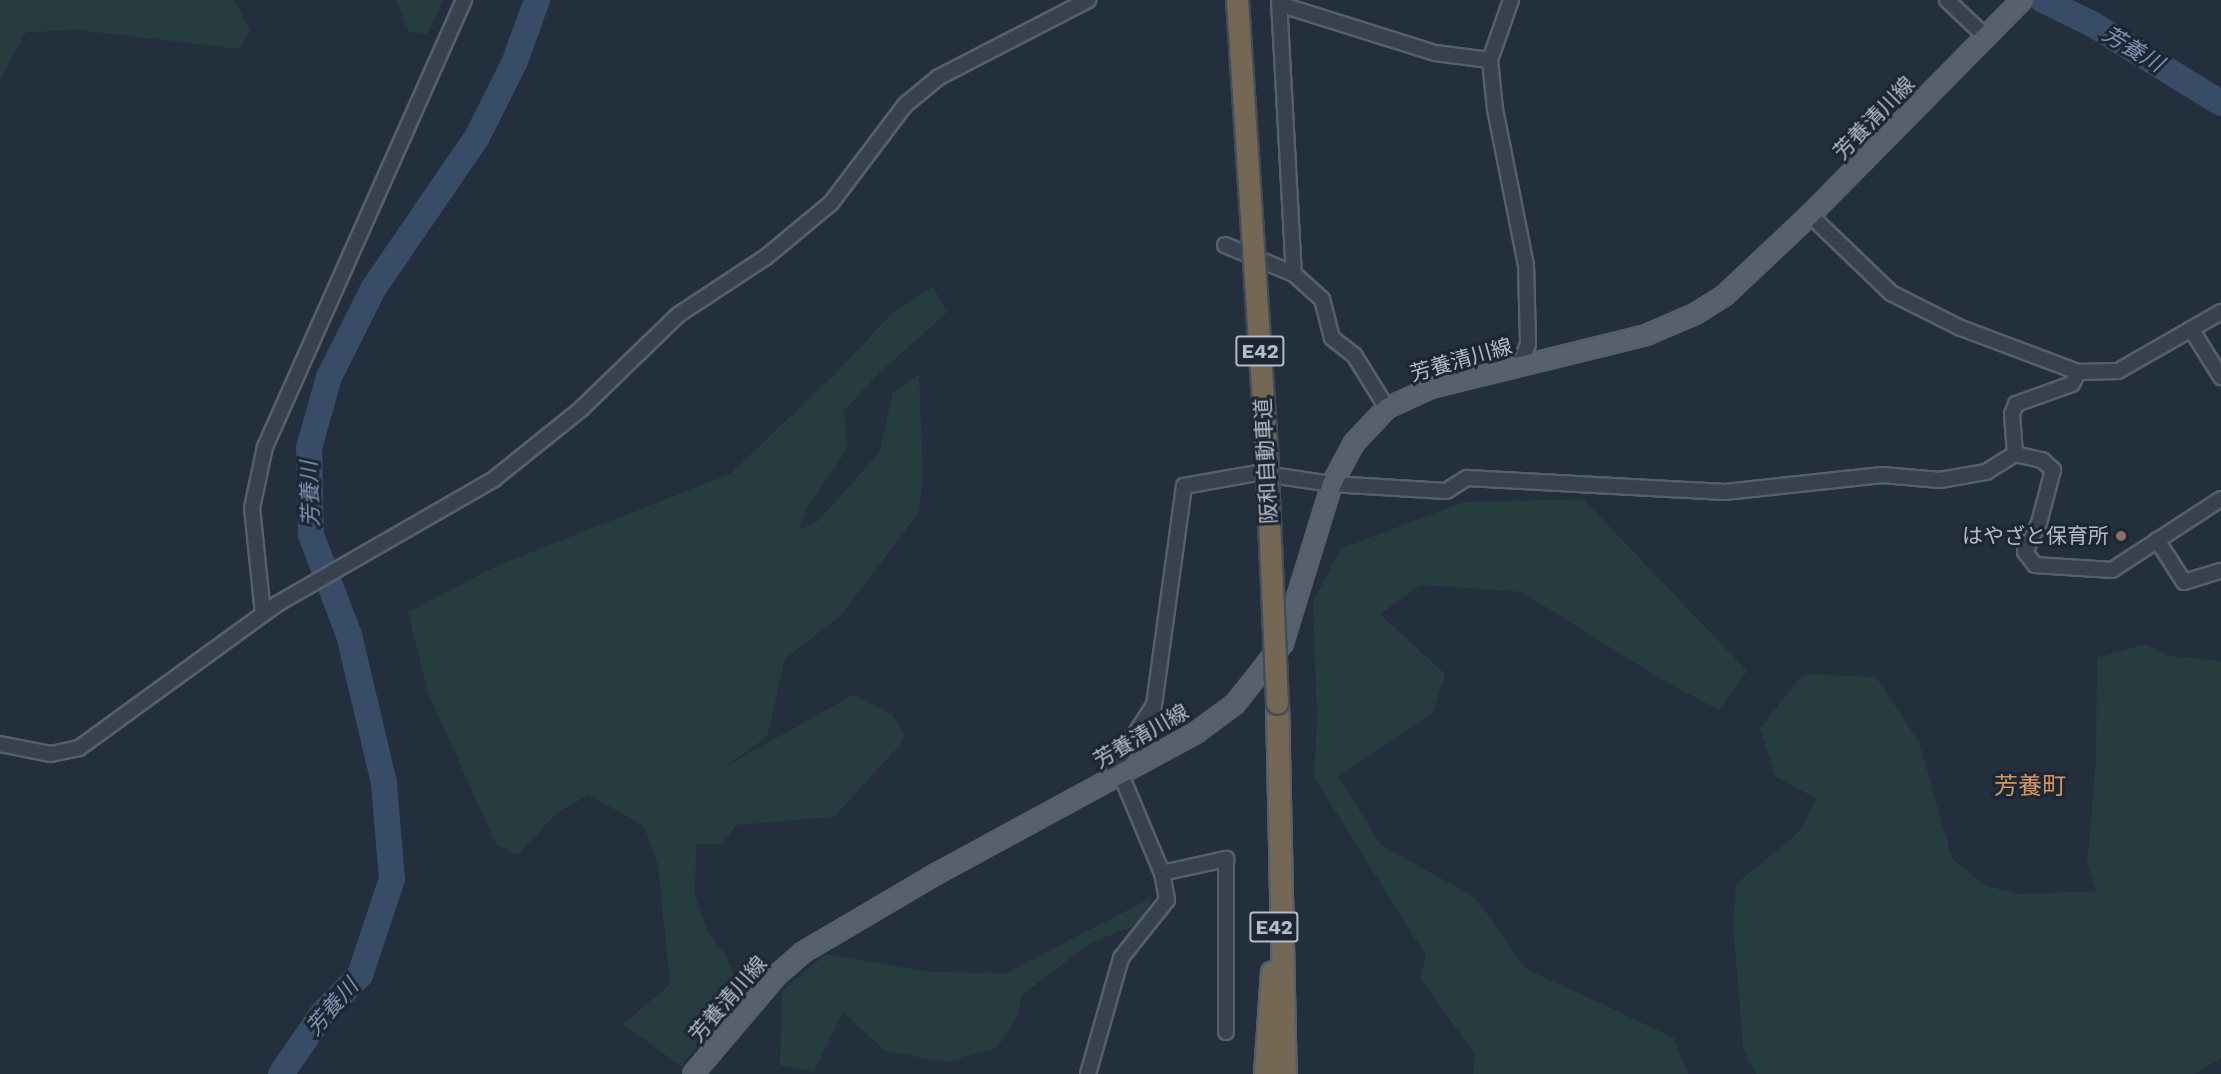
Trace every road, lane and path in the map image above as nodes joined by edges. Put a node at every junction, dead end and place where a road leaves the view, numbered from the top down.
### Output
1 (464, 0) edge
2 (1088, 0) edge
3 (1237, 0) edge
4 (1511, 0) edge
5 (1947, 0) edge
6 (2022, 0) edge
7 (1280, 2) edge
8 (1990, 31) junction
9 (1490, 60) junction
10 (1810, 214) junction
11 (1225, 245) dead end
12 (1294, 274) junction
13 (2221, 312) edge
14 (2191, 329) junction
15 (1520, 365) junction
16 (2078, 372) junction
17 (2221, 377) edge
18 (1387, 408) junction
19 (2015, 454) junction
20 (1332, 484) junction
21 (2221, 499) edge
22 (2157, 540) junction
23 (2221, 571) edge
24 (263, 614) junction
25 (0, 744) edge
26 (1121, 775) junction
27 (1278, 780) junction
28 (1162, 873) junction
29 (1226, 1032) dead end
30 (693, 1074) edge
31 (1088, 1074) edge
32 (1265, 1074) edge
33 (1285, 1074) edge

1 - 24 street
2 - 24 street
3 - 27 highway, 阪和自動車道 / E42, bridge
4 - 9 street
5 - 8 street
6 - 8 main road, 芳養清川線
7 - 9 street
7 - 12 street
8 - 10 main road, 芳養清川線
9 - 15 street
10 - 15 main road, 芳養清川線
10 - 16 street
11 - 12 street
12 - 18 street
13 - 14 street
14 - 16 street
14 - 17 street
15 - 18 main road, 芳養清川線
16 - 19 street
18 - 20 main road, 芳養清川線
19 - 20 street
19 - 22 street
20 - 26 main road, 芳養清川線
20 - 26 street
21 - 22 street
22 - 23 street
24 - 25 street
26 - 28 street
26 - 30 main road, 芳養清川線
27 - 32 highway, 阪和自動車道 / E42
27 - 33 highway, 阪和自動車道 / E42
28 - 29 street
28 - 31 street

